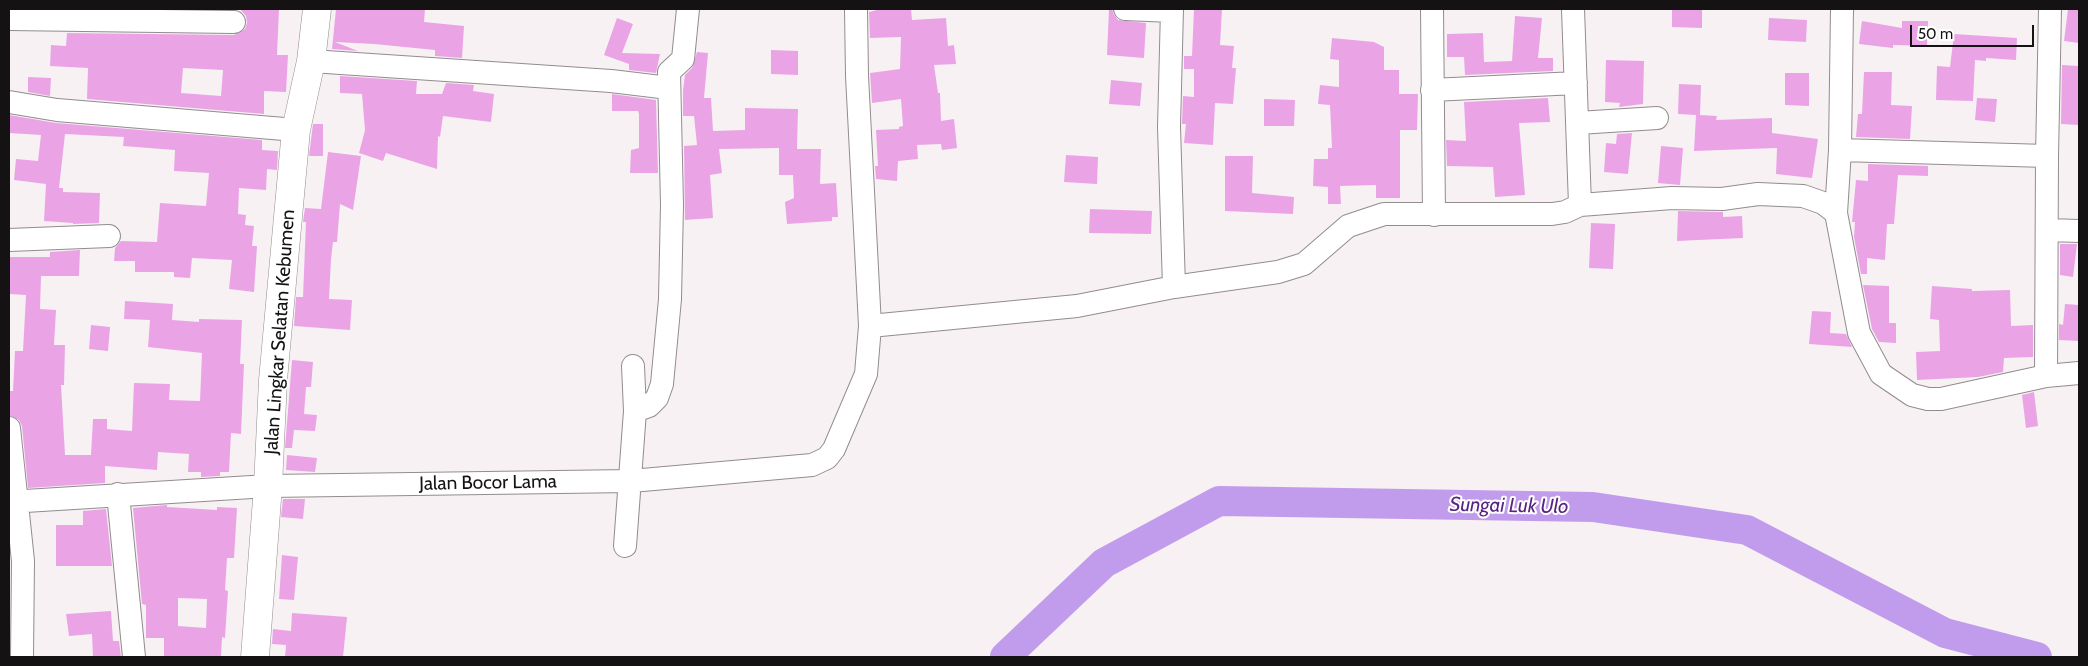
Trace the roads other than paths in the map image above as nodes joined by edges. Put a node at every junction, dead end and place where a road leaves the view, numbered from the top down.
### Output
1 (317, 9) edge
2 (688, 9) edge
3 (856, 9) edge
4 (1126, 9) edge
5 (1432, 9) edge
6 (1573, 9) edge
7 (1842, 9) edge
8 (2050, 9) edge
9 (1172, 10) edge
10 (37, 14) edge
11 (9, 19) edge
12 (234, 22) dead end
13 (311, 61) junction
14 (1576, 83) junction
15 (669, 88) junction
16 (1432, 90) junction
17 (9, 102) edge
18 (1656, 118) dead end
19 (1578, 123) junction
20 (296, 130) junction
21 (1840, 150) junction
22 (2048, 156) junction
23 (1580, 205) junction
24 (1836, 213) junction
25 (1434, 215) junction
26 (2048, 230) junction
27 (2079, 231) edge
28 (109, 236) dead end
29 (9, 240) edge
30 (1174, 287) junction
31 (870, 326) junction
32 (634, 366) dead end
33 (2079, 373) edge
34 (2046, 376) junction
35 (635, 411) junction
36 (9, 428) edge
37 (631, 481) junction
38 (268, 486) junction
39 (118, 494) junction
40 (13, 502) edge
41 (625, 546) dead end
42 (22, 657) edge
43 (134, 657) edge
44 (256, 657) edge

1 - 13 highway, Jalan Lingkar Selatan Kebumen
2 - 15 street
3 - 31 street, Jalan Bocor Lama
4 - 9 street
5 - 16 street
6 - 14 street
7 - 21 street
8 - 22 street
9 - 30 street
10 - 11 street
10 - 12 street
13 - 15 street
13 - 20 highway, Jalan Lingkar Selatan Kebumen
14 - 16 street
14 - 19 street
15 - 35 street
16 - 25 street
17 - 20 street
18 - 19 street
19 - 23 street
20 - 38 highway, Jalan Lingkar Selatan Kebumen
21 - 22 street
21 - 24 street
22 - 26 street
23 - 24 street
23 - 25 street
24 - 34 street
25 - 30 street
26 - 27 street
26 - 34 street
28 - 29 street
30 - 31 street
31 - 37 street, Jalan Bocor Lama
32 - 35 street
33 - 34 street
35 - 37 street
36 - 40 street
37 - 38 street, Jalan Bocor Lama
37 - 41 street
38 - 39 street, Jalan Bocor Lama
38 - 44 highway, Jalan Lingkar Selatan Kebumen
39 - 40 street, Jalan Bocor Lama
39 - 43 street
40 - 42 street

